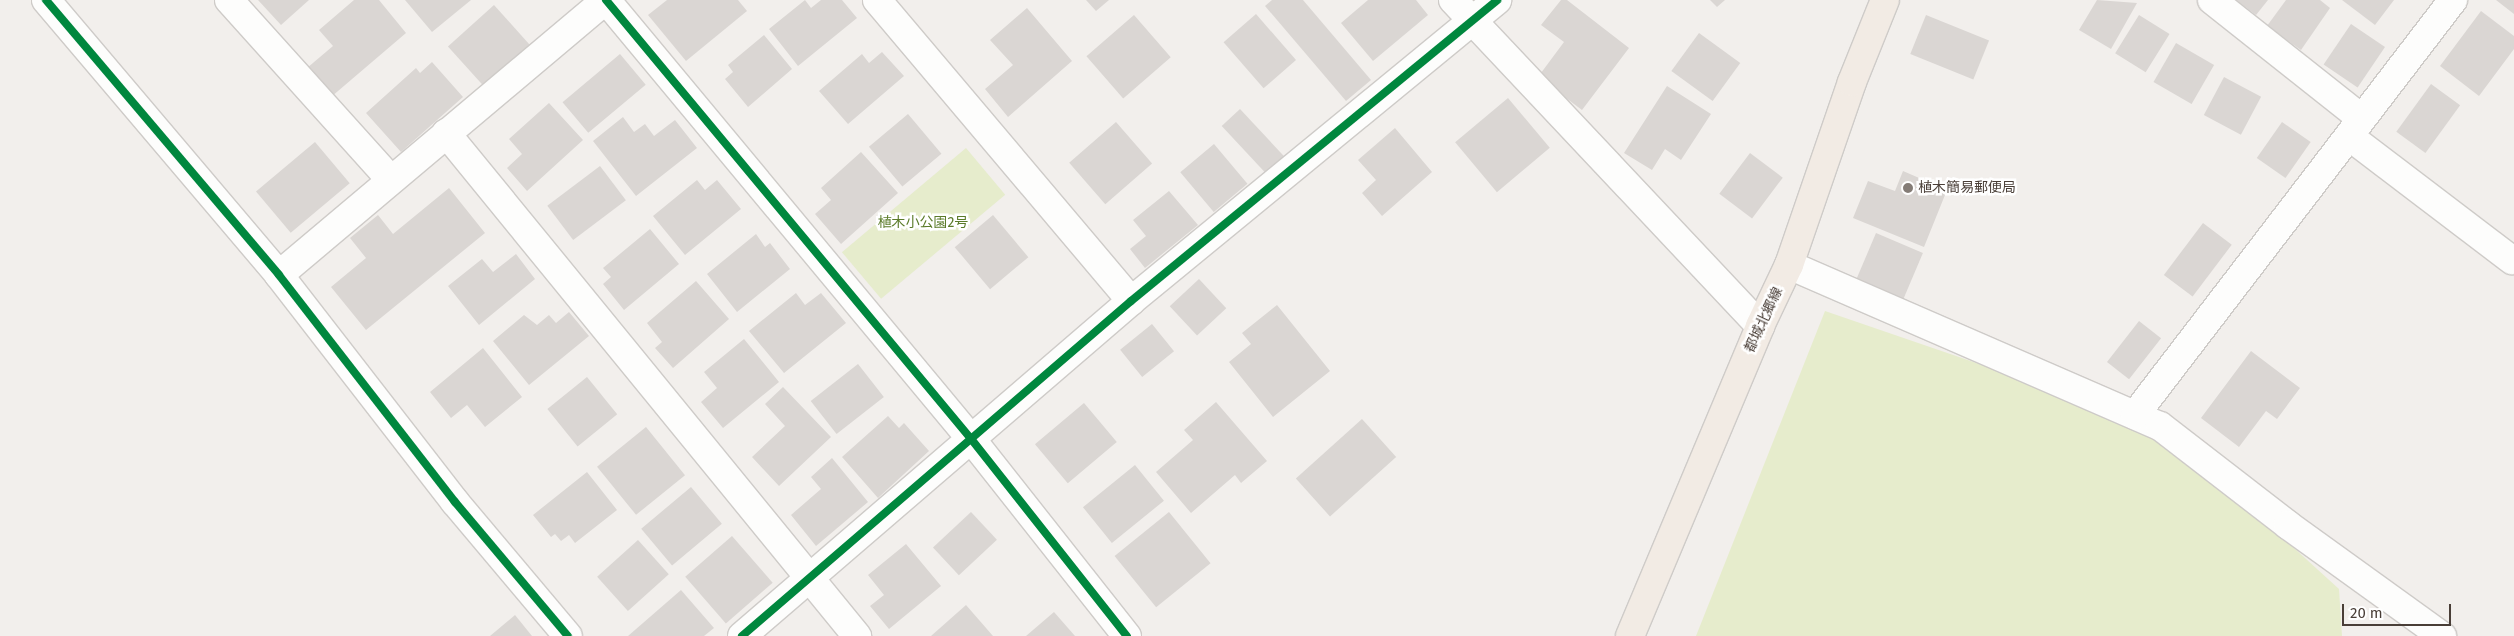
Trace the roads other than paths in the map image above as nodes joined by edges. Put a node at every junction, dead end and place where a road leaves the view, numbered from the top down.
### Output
1 (46, 0) edge
2 (229, 0) edge
3 (605, 0) edge
4 (877, 0) edge
5 (1453, 0) edge
6 (1496, 0) edge
7 (1885, 0) edge
8 (2212, 0) edge
9 (2454, 0) edge
10 (577, 8) edge
11 (1470, 21) junction
12 (2356, 127) junction
13 (446, 133) junction
14 (390, 180) junction
15 (2512, 260) dead end
16 (1789, 265) junction
17 (279, 275) junction
18 (1131, 301) junction
19 (1760, 326) junction
20 (2135, 415) junction
21 (972, 440) junction
22 (807, 578) junction
23 (568, 636) edge
24 (742, 636) edge
25 (857, 636) edge
26 (1127, 636) edge
27 (1630, 636) edge
28 (2442, 636) edge

1 - 17 street
2 - 14 street
3 - 10 street
3 - 21 street
4 - 18 street
5 - 11 street
6 - 11 street
7 - 16 main road, 都城北郷線
8 - 12 street
9 - 12 street
10 - 13 street
11 - 18 street
11 - 19 street
12 - 15 street
12 - 20 street
13 - 14 street
13 - 22 street
14 - 17 street
16 - 19 main road, 都城北郷線
16 - 20 street
17 - 23 street
18 - 21 street
19 - 27 main road, 都城北郷線
20 - 28 street
21 - 22 street
21 - 26 street
22 - 24 street
22 - 25 street

